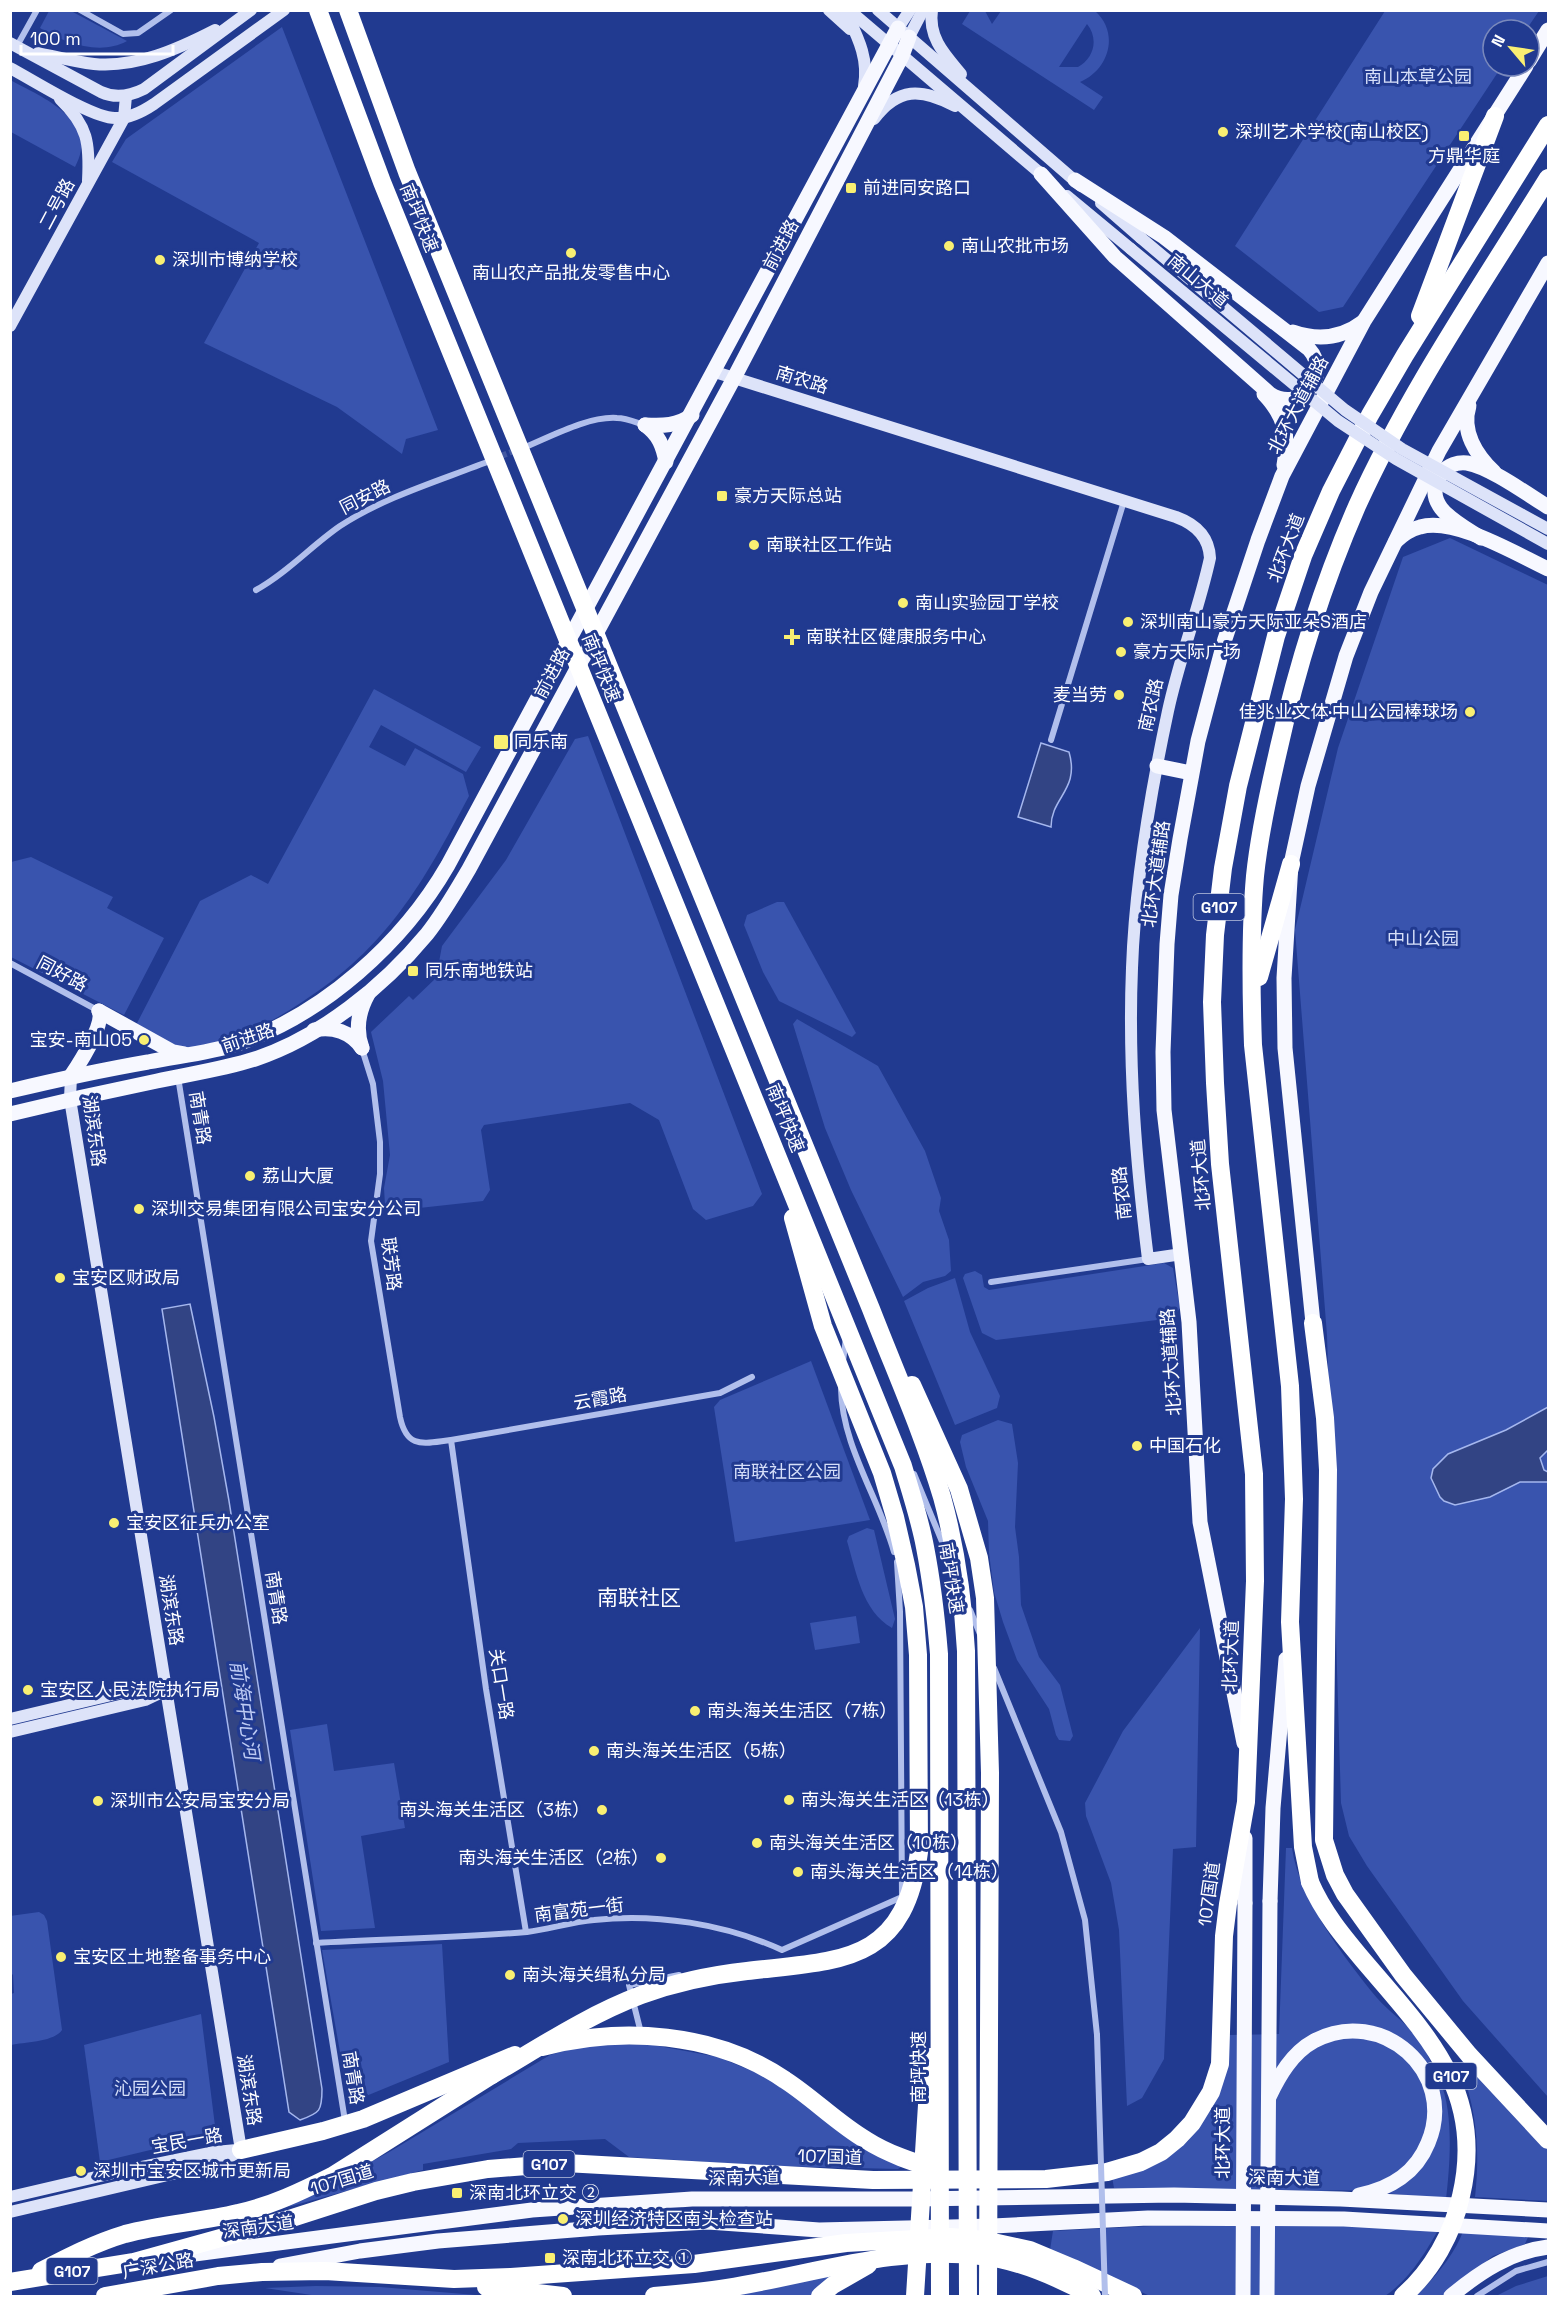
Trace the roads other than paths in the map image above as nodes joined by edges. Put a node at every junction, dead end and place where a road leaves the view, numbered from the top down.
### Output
1 (37, 10) edge
2 (80, 10) edge
3 (171, 10) edge
4 (284, 10) edge
5 (318, 10) edge
6 (348, 10) edge
7 (829, 10) edge
8 (845, 10) edge
9 (849, 10) edge
10 (878, 10) edge
11 (910, 10) edge
12 (923, 10) edge
13 (932, 10) edge
14 (250, 11) edge
15 (904, 33) junction
16 (857, 37) junction
17 (888, 44) junction
18 (18, 47) edge
19 (902, 56) junction
20 (10, 68) edge
21 (1519, 78) edge
22 (46, 87) junction
23 (863, 92) junction
24 (126, 96) junction
25 (983, 101) junction
26 (1495, 116) junction
27 (124, 117) junction
28 (974, 117) junction
29 (1548, 125) edge
30 (857, 142) junction
31 (1041, 174) junction
32 (1548, 178) edge
33 (1075, 180) junction
34 (88, 184) junction
35 (1548, 263) edge
36 (1364, 321) junction
37 (1277, 323) junction
38 (10, 326) edge
39 (1405, 355) junction
40 (715, 372) junction
41 (734, 378) junction
42 (1250, 378) junction
43 (1476, 388) junction
44 (692, 415) junction
45 (645, 425) junction
46 (514, 451) tunnel mouth
47 (501, 456) tunnel mouth
48 (666, 462) junction
49 (1282, 476) junction
50 (1503, 480) junction
51 (1124, 500) junction
52 (1548, 507) edge
53 (1548, 529) edge
54 (1481, 538) junction
55 (1393, 543) junction
56 (1548, 544) edge
57 (1548, 569) edge
58 (256, 590) dead end
59 (609, 735) dead end
60 (1051, 740) dead end
61 (1156, 766) junction
62 (1191, 773) junction
63 (1291, 864) junction
64 (10, 963) edge
65 (369, 991) junction
66 (1252, 1002) junction
67 (99, 1011) junction
68 (286, 1021) junction
69 (315, 1030) junction
70 (258, 1035) junction
71 (297, 1040) junction
72 (362, 1048) junction
73 (266, 1054) junction
74 (187, 1055) junction
75 (71, 1076) junction
76 (178, 1077) junction
77 (10, 1091) edge
78 (70, 1099) junction
79 (10, 1114) edge
80 (783, 1170) junction
81 (1182, 1254) junction
82 (1148, 1259) junction
83 (991, 1282) dead end
84 (871, 1309) junction
85 (848, 1314) junction
86 (1313, 1323) joint
87 (752, 1377) dead end
88 (451, 1440) junction
89 (1290, 1622) junction
90 (166, 1690) junction
91 (10, 1719) edge
92 (10, 1732) edge
93 (1248, 1763) junction
94 (1246, 1802) joint
95 (1236, 1904) junction
96 (526, 1932) junction
97 (316, 1943) junction
98 (782, 1950) junction
99 (940, 1957) junction
100 (641, 2035) junction
101 (1269, 2097) junction
102 (346, 2124) junction
103 (1548, 2140) edge
104 (241, 2150) junction
105 (977, 2180) junction
106 (10, 2197) edge
107 (1341, 2199) junction
108 (1543, 2209) edge
109 (10, 2212) edge
110 (993, 2226) junction
111 (1548, 2231) edge
112 (951, 2237) junction
113 (1548, 2247) edge
114 (890, 2257) junction
115 (134, 2262) junction
116 (1548, 2262) edge
117 (218, 2276) junction
118 (416, 2277) junction
119 (29, 2278) junction
120 (10, 2282) edge
121 (105, 2296) edge
122 (563, 2296) edge
123 (654, 2296) edge
124 (820, 2296) edge
125 (915, 2296) edge
126 (940, 2296) edge
127 (968, 2296) edge
128 (988, 2296) edge
129 (1092, 2296) edge
130 (1105, 2296) edge
131 (1133, 2296) edge
132 (1243, 2296) edge
133 (1267, 2296) edge
134 (1403, 2296) edge
135 (1452, 2296) edge
136 (1477, 2296) edge

1 - 18 street
2 - 3 street
4 - 27 main road
5 - 80 highway, 南坪快速, bridge
6 - 84 highway, 南坪快速, bridge
7 - 16 main road
8 - 16 main road
9 - 17 main road, 南山大道
10 - 15 main road, 南山大道
11 - 15 main road
12 - 15 main road
13 - 25 main road
14 - 18 main road
14 - 24 main road
15 - 17 main road, 前进路
15 - 19 main road, 前进路
15 - 25 main road, 南山大道
16 - 23 main road
17 - 19 main road, 南山大道
17 - 23 main road, 前进路
18 - 24 main road
19 - 28 main road, 南山大道
19 - 30 main road, 前进路
20 - 22 main road
21 - 26 main road, 北环大道辅路
22 - 27 main road
22 - 34 main road
23 - 40 main road, 前进路
24 - 27 main road, 二号路
25 - 33 main road, 南山大道
26 - 36 main road, 北环大道辅路
26 - 39 highway
27 - 34 main road, 二号路
28 - 30 main road
28 - 31 main road, 南山大道
29 - 39 highway, 北环大道 / G107
30 - 41 main road, 前进路
31 - 42 main road
31 - 56 main road, 南山大道, bridge
32 - 66 highway, G107
33 - 37 main road
33 - 53 main road, 南山大道, bridge
34 - 38 main road, 二号路
35 - 43 main road
36 - 37 main road
36 - 49 main road, 北环大道辅路
37 - 42 main road
39 - 93 highway, 北环大道 / G107
40 - 41 main road, 南农路
40 - 44 main road, 前进路
41 - 51 main road, 南农路
41 - 65 main road, 前进路
42 - 49 main road
43 - 50 main road
43 - 55 main road
44 - 45 main road
44 - 48 main road, 前进路
45 - 46 street
45 - 48 main road
47 - 58 street, 同安路
48 - 68 main road, 前进路
49 - 62 main road, 北环大道辅路
50 - 52 main road
50 - 54 main road
51 - 60 street
51 - 61 main road, 南农路
54 - 55 main road
54 - 57 main road
55 - 63 main road
59 - 85 street
61 - 62 main road
61 - 82 main road, 南农路
62 - 81 main road, 北环大道辅路
63 - 66 highway
63 - 86 main road
64 - 67 street, 同好路
65 - 69 main road, 前进路
65 - 72 main road
66 - 89 highway, G107
67 - 74 main road
67 - 75 main road
68 - 70 main road, 前进路
68 - 71 main road
69 - 71 main road, 前进路
69 - 72 main road
70 - 73 main road
70 - 74 main road, 前进路
71 - 73 main road, 前进路
72 - 88 street, 联芳路
73 - 76 main road, 前进路
74 - 75 main road, 前进路
75 - 77 main road, 前进路
75 - 78 main road, 湖滨东路
76 - 78 main road, 前进路
76 - 97 street, 南青路
78 - 79 main road, 前进路
78 - 90 main road, 湖滨东路
80 - 99 highway, 南坪快速, bridge
80 - 119 highway, bridge
81 - 82 main road
81 - 93 main road, 北环大道辅路
82 - 83 street
84 - 127 highway, 南坪快速, bridge
84 - 128 highway, bridge
85 - 98 street
85 - 130 street, bridge
86 - 103 highway
87 - 88 street, 云霞路
88 - 96 street, 关口一路
89 - 101 main road, bridge
89 - 134 highway, G107, bridge
90 - 91 main road
90 - 92 main road
90 - 104 main road, 湖滨东路
93 - 94 highway, 北环大道 / G107
94 - 95 highway, 107国道 / G107
95 - 105 highway, 107国道 / G107
95 - 132 main road, 北环大道, bridge
96 - 97 street, 南富苑一街
96 - 98 street, 南富苑一街
97 - 102 street, 南青路
98 - 100 street
99 - 125 highway, bridge
99 - 126 highway, 南坪快速, bridge
100 - 102 highway
100 - 105 highway
101 - 107 main road
101 - 133 main road, bridge
102 - 104 highway
104 - 106 main road, 宝民一路
104 - 109 main road, 宝民一路
105 - 115 highway, 107国道 / G107
107 - 108 main road, 深南大道
107 - 115 main road, 深南大道
110 - 111 main road
110 - 112 highway
110 - 117 main road
112 - 118 highway, G107
112 - 131 highway, G107
113 - 135 main road
114 - 123 highway
114 - 124 highway
114 - 129 highway
115 - 119 highway, 广深公路 / G107
116 - 136 street
117 - 118 highway, G107
117 - 121 highway, 广深公路 / G107
118 - 122 highway
119 - 120 highway, 广深公路 / G107

